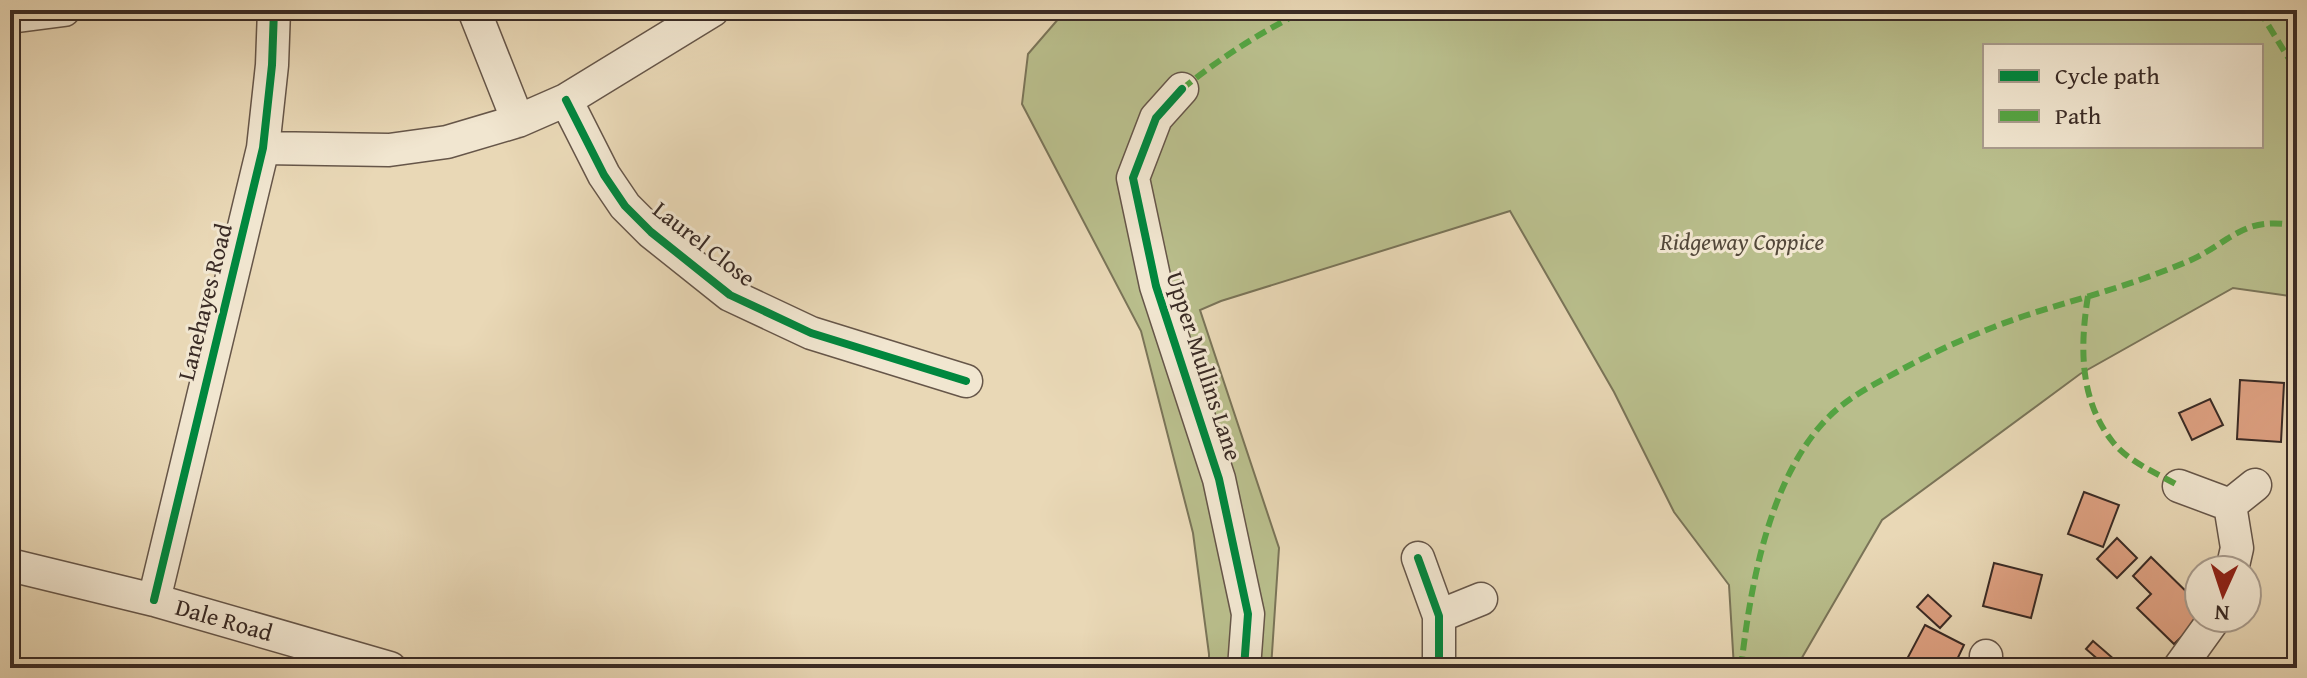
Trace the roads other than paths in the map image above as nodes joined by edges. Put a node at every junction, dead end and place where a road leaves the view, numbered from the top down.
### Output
1 (64, 10) edge
2 (274, 10) edge
3 (474, 10) edge
4 (713, 10) edge
5 (10, 17) edge
6 (1182, 89) dead end
7 (566, 100) junction
8 (518, 121) junction
9 (263, 148) junction
10 (966, 381) dead end
11 (2255, 485) dead end
12 (2179, 486) dead end
13 (2230, 505) junction
14 (2236, 554) edge
15 (1418, 558) dead end
16 (10, 565) edge
17 (1481, 599) dead end
18 (154, 600) junction
19 (1439, 616) junction
20 (2203, 634) edge
21 (380, 667) edge
22 (1244, 668) edge
23 (1439, 668) edge
24 (2179, 668) edge

1 - 5 street
2 - 9 street, Lanehayes Road
3 - 8 street
4 - 7 street
6 - 22 street, Upper Mullins Lane
7 - 8 street
7 - 10 street, Laurel Close
8 - 9 street
9 - 18 street, Lanehayes Road
11 - 13 street
12 - 13 street
13 - 14 street
15 - 19 street
16 - 18 street, Dale Road
17 - 19 street
18 - 21 street, Dale Road
19 - 23 street
20 - 24 street

